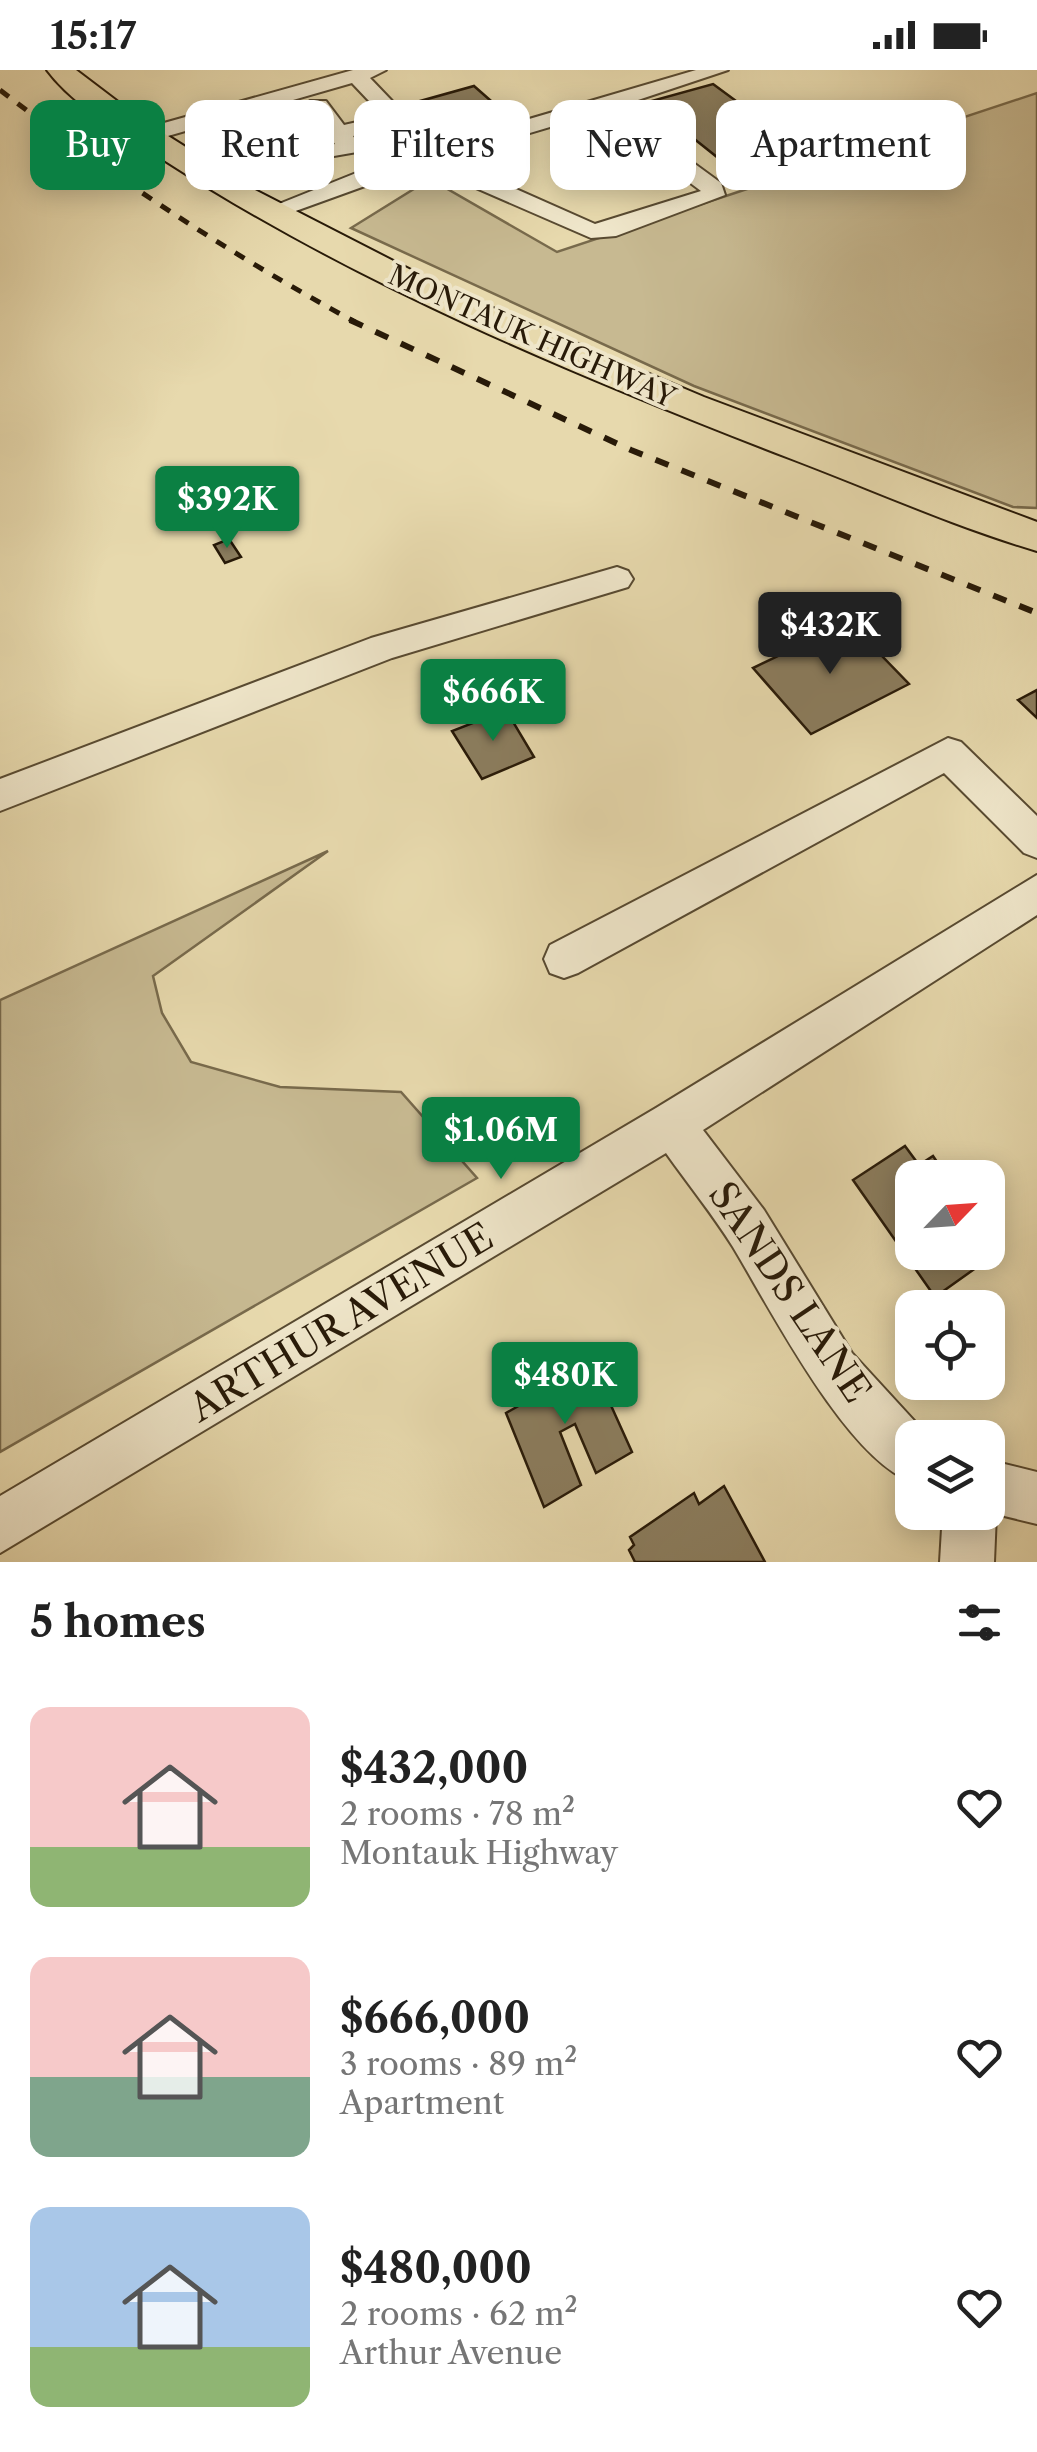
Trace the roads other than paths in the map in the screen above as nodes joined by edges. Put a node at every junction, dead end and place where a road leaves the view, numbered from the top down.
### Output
1 (60, 70) edge
2 (718, 70) edge
3 (367, 73) edge
4 (100, 100) edge
5 (618, 100) edge
6 (334, 126) edge
7 (165, 130) edge
8 (339, 132) junction
9 (165, 146) edge
10 (334, 151) edge
11 (696, 175) edge
12 (354, 182) edge
13 (499, 190) edge
14 (271, 212) junction
15 (1037, 537) edge
16 (617, 579) dead end
17 (0, 795) edge
18 (1037, 841) edge
19 (1037, 894) edge
20 (564, 959) dead end
21 (672, 1124) junction
22 (895, 1437) edge
23 (1005, 1490) edge
24 (1037, 1498) edge
25 (0, 1526) edge
26 (969, 1530) edge
27 (967, 1562) edge

1 - 4 main road, MONTAUK HIGHWAY
2 - 5 street
3 - 7 street
3 - 8 street
6 - 8 street
8 - 10 street
9 - 14 main road, MONTAUK HIGHWAY
11 - 13 street
12 - 14 street
14 - 15 main road, MONTAUK HIGHWAY
16 - 17 street
18 - 20 street
19 - 21 street, ARTHUR AVENUE
21 - 22 street, SANDS LANE
21 - 25 street, ARTHUR AVENUE
23 - 24 street
26 - 27 street

